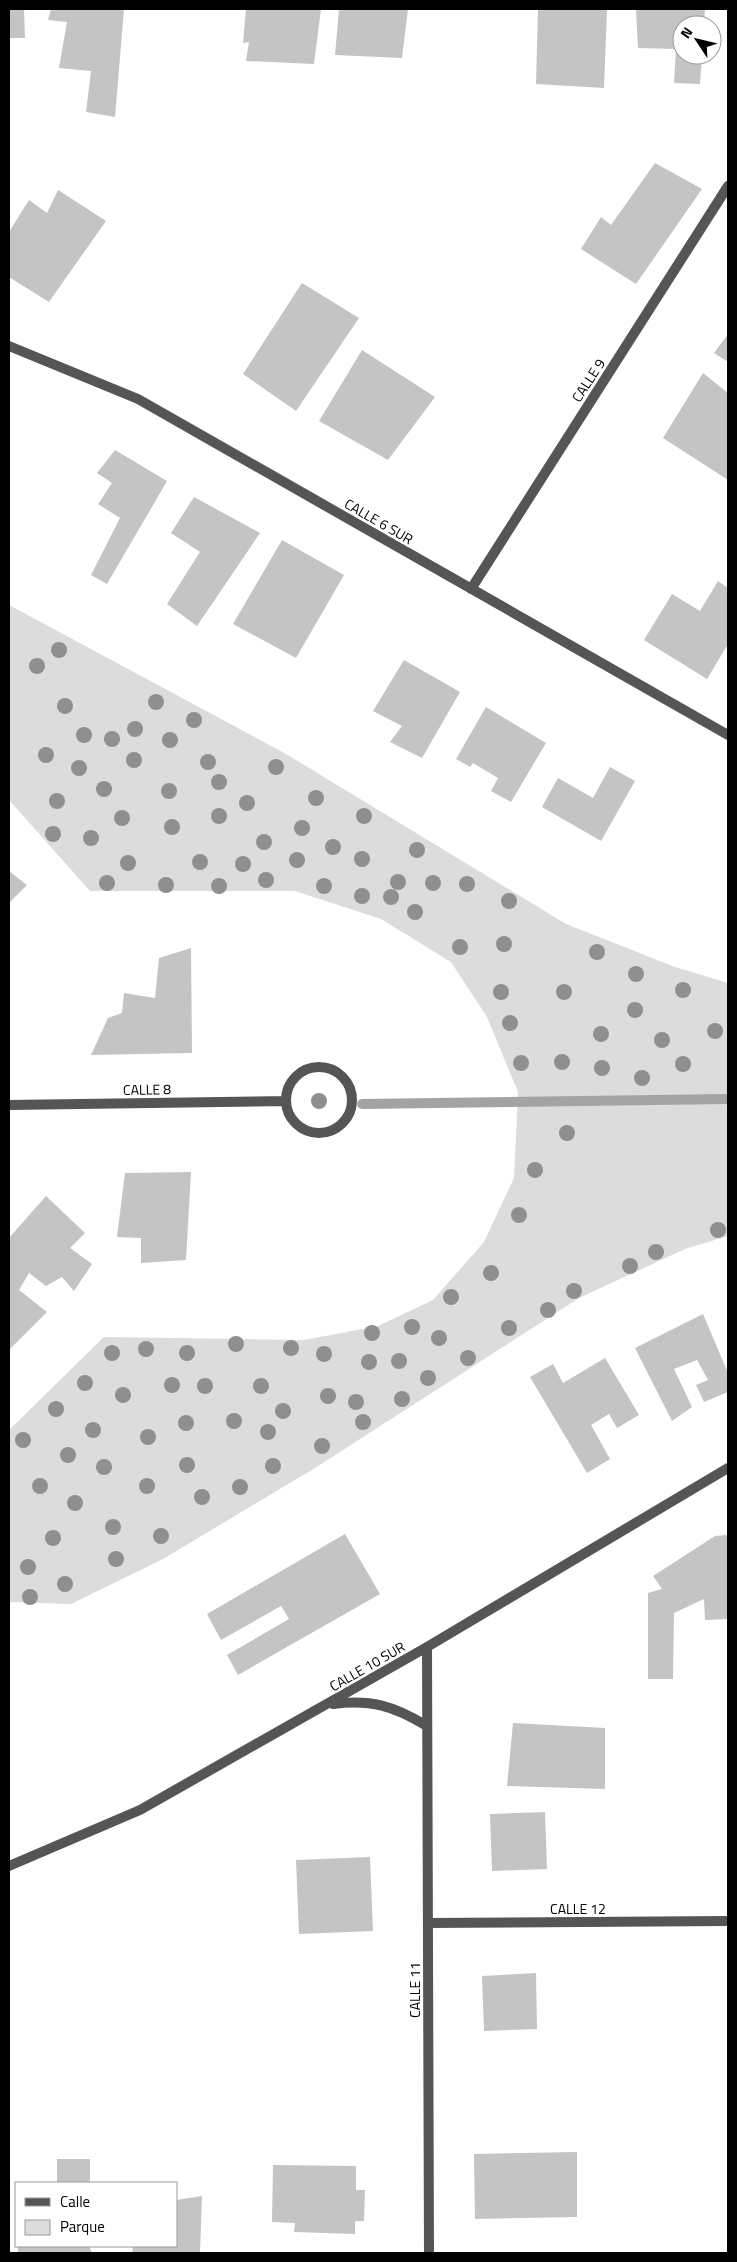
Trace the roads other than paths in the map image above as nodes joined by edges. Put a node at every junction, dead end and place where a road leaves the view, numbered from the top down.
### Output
1 (728, 186) edge
2 (9, 346) edge
3 (471, 589) junction
4 (728, 735) edge
5 (285, 1101) junction
6 (9, 1105) edge
7 (728, 1468) edge
8 (427, 1647) junction
9 (328, 1704) junction
10 (427, 1726) junction
11 (9, 1866) edge
12 (728, 1921) edge
13 (428, 1923) junction
14 (429, 2253) edge

1 - 3 street, CALLE 9
2 - 3 street, CALLE 6 SUR
3 - 4 street, CALLE 6 SUR
5 - 5 street
5 - 6 street, CALLE 8
7 - 8 street, CALLE 10 SUR
8 - 9 street, CALLE 10 SUR
8 - 10 street, CALLE 11
9 - 10 street
9 - 11 street, CALLE 10 SUR
10 - 13 street, CALLE 11
12 - 13 street, CALLE 12
13 - 14 street, CALLE 11

